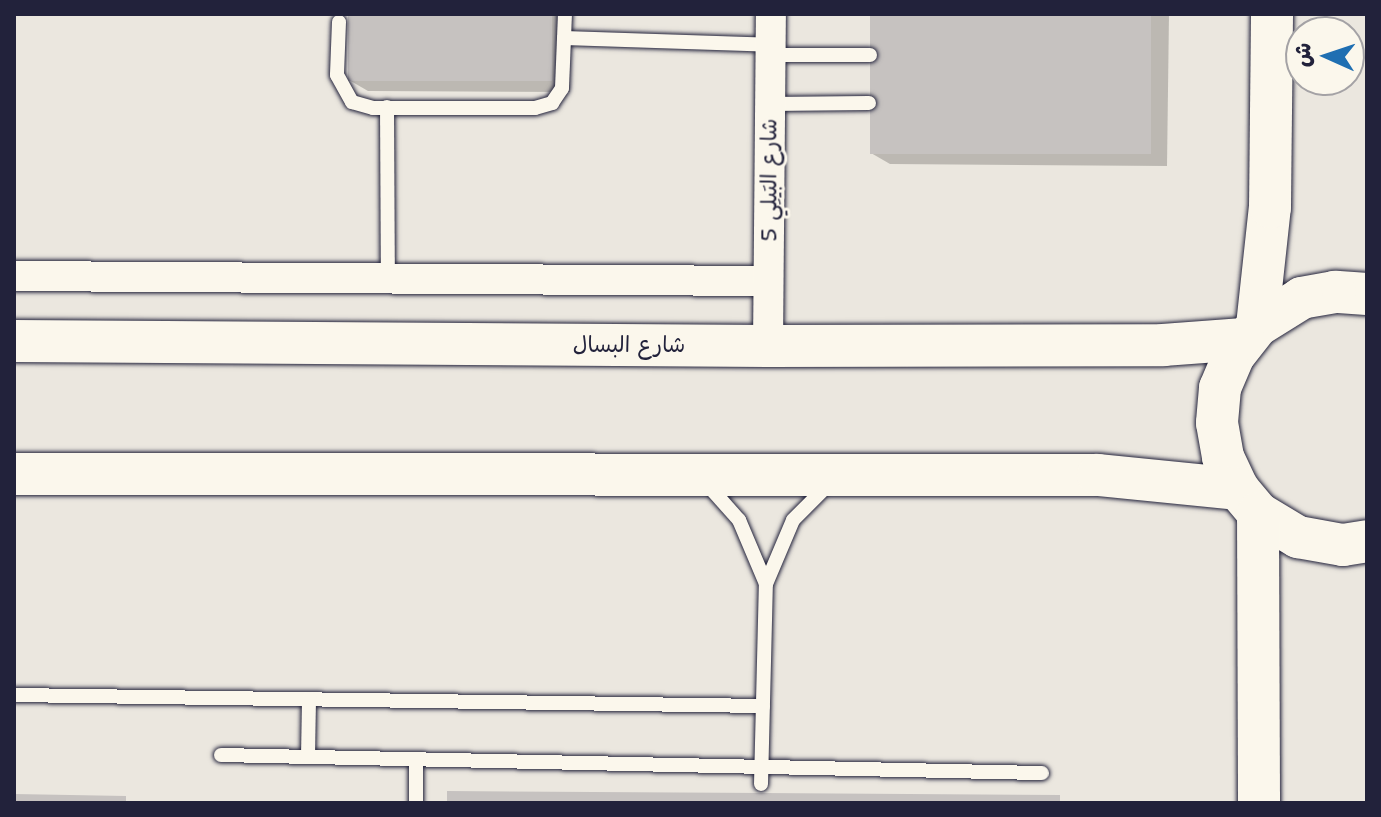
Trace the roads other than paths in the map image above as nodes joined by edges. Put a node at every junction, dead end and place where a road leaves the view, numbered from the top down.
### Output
1 (565, 14) edge
2 (771, 14) edge
3 (1272, 14) edge
4 (339, 22) dead end
5 (564, 38) junction
6 (770, 50) junction
7 (870, 55) dead end
8 (869, 103) dead end
9 (770, 104) junction
10 (387, 107) junction
11 (14, 276) edge
12 (388, 279) junction
13 (768, 281) junction
14 (1367, 294) edge
15 (1251, 332) junction
16 (14, 341) edge
17 (768, 346) junction
18 (14, 474) edge
19 (696, 475) junction
20 (843, 478) junction
21 (1248, 501) junction
22 (1367, 541) edge
23 (766, 584) junction
24 (14, 695) edge
25 (309, 699) junction
26 (763, 706) junction
27 (221, 755) dead end
28 (308, 757) junction
29 (416, 759) junction
30 (761, 767) junction
31 (1042, 773) dead end
32 (761, 784) dead end
33 (416, 803) edge
34 (1259, 803) edge

1 - 5 lane
2 - 6 street, شارع البَيلِي 5
3 - 15 street
4 - 10 lane
5 - 6 lane
5 - 10 lane
6 - 7 lane
6 - 9 street, شارع البَيلِي 5
8 - 9 lane
9 - 13 street, شارع البَيلِي 5
10 - 12 lane
11 - 12 street
12 - 13 street
13 - 17 street, شارع البَيلِي 5
14 - 15 street
15 - 17 street, شارع البسال
15 - 21 street
16 - 17 street, شارع البسال
18 - 19 street
19 - 20 street
19 - 23 lane
20 - 21 street
20 - 23 lane
21 - 22 street
21 - 34 street
23 - 26 lane
24 - 25 lane
25 - 26 lane
25 - 28 lane
26 - 30 lane
27 - 28 lane
28 - 29 lane
29 - 30 lane
29 - 33 lane
30 - 31 lane
30 - 32 lane

